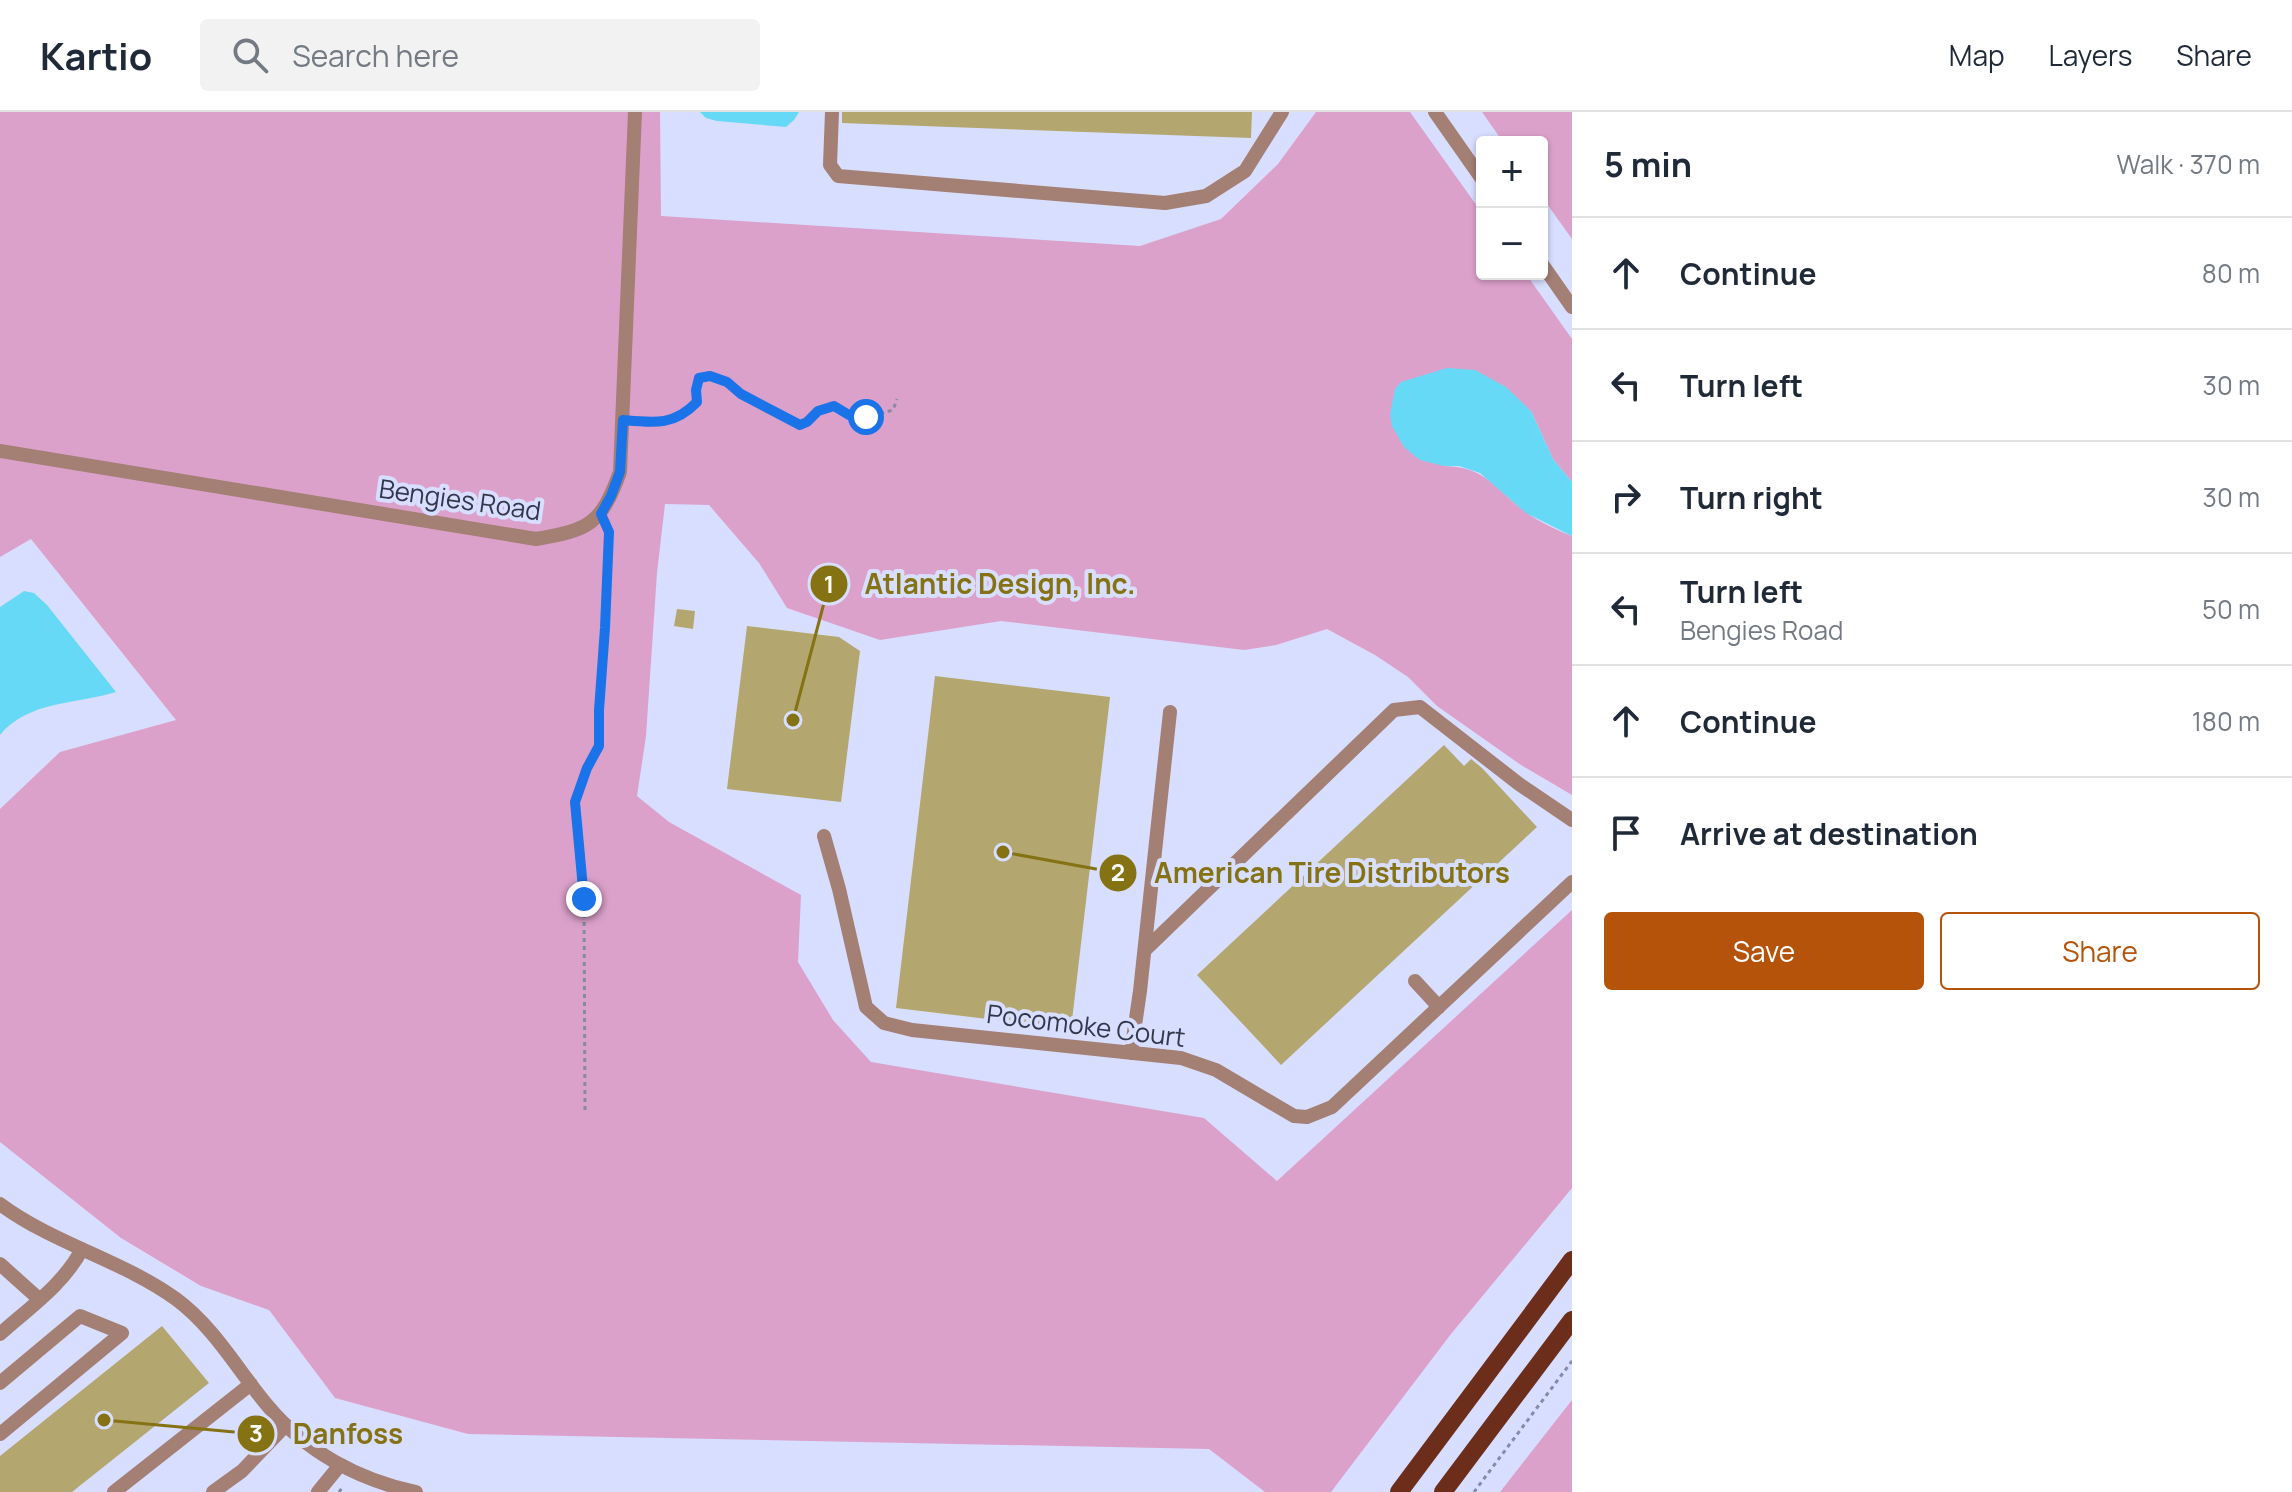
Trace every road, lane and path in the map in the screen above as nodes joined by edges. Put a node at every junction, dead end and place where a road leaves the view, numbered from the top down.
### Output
1 (635, 112) edge
2 (832, 112) edge
3 (1282, 112) edge
4 (1435, 112) edge
5 (1476, 170) edge
6 (1548, 273) edge
7 (1572, 307) edge
8 (897, 399) dead end
9 (623, 420) junction
10 (0, 451) edge
11 (601, 514) junction
12 (1170, 712) dead end
13 (1572, 820) edge
14 (824, 836) dead end
15 (1572, 882) edge
16 (1145, 950) junction
17 (1415, 981) dead end
18 (1439, 1007) junction
19 (1131, 1053) junction
20 (585, 1110) dead end
21 (0, 1204) edge
22 (82, 1249) junction
23 (1572, 1260) edge
24 (0, 1264) edge
25 (39, 1299) junction
26 (1572, 1320) edge
27 (0, 1334) edge
28 (1572, 1361) edge
29 (0, 1383) edge
30 (251, 1384) junction
31 (3, 1425) edge
32 (286, 1425) junction
33 (340, 1465) junction
34 (114, 1492) edge
35 (213, 1492) edge
36 (318, 1492) edge
37 (416, 1492) edge
38 (1399, 1492) edge
39 (1443, 1492) edge
40 (1474, 1492) edge

1 - 9 street
2 - 3 street
4 - 5 street
6 - 7 street
8 - 9 path
9 - 11 street
10 - 11 street, Bengies Road
11 - 20 path
12 - 16 street
13 - 16 street
14 - 19 street, Pocomoke Court
15 - 18 street, Pocomoke Court
16 - 19 street
17 - 18 street
18 - 19 street, Pocomoke Court
21 - 22 street
22 - 25 street
22 - 30 street
23 - 38 main road
24 - 25 street
25 - 27 street
26 - 39 main road
28 - 40 path
29 - 31 street
30 - 32 street
30 - 34 street
32 - 33 street
32 - 35 street
33 - 36 street
33 - 37 street

